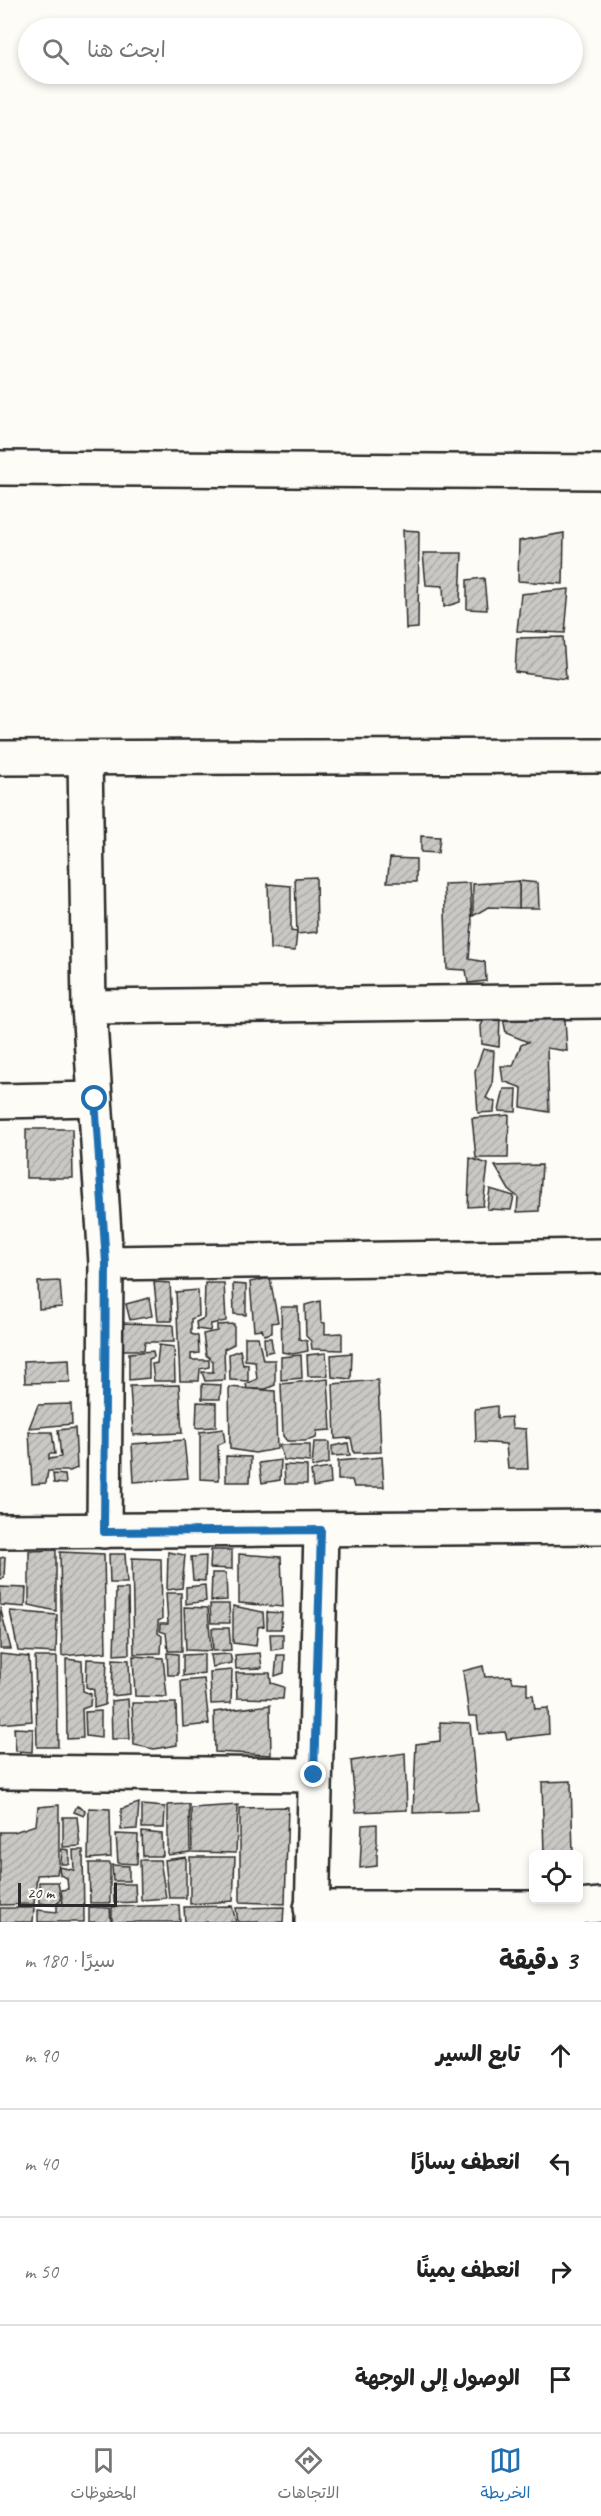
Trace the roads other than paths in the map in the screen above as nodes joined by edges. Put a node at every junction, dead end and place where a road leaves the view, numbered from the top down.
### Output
1 (0, 468) edge
2 (601, 472) edge
3 (601, 756) edge
4 (0, 758) edge
5 (85, 758) junction
6 (601, 1001) edge
7 (89, 1007) junction
8 (95, 1099) junction
9 (0, 1101) edge
10 (601, 1256) edge
11 (106, 1263) junction
12 (601, 1527) edge
13 (321, 1530) junction
14 (0, 1531) edge
15 (104, 1532) junction
16 (0, 1772) edge
17 (314, 1775) junction
18 (601, 1905) edge
19 (312, 1915) edge
20 (567, 1915) edge

1 - 2 street
3 - 5 street
4 - 5 street
5 - 7 street
6 - 7 street
7 - 8 street
8 - 9 street
8 - 11 street
10 - 11 street
11 - 15 street
12 - 13 street
13 - 15 street
13 - 17 street
14 - 15 street
16 - 17 street
17 - 19 street
18 - 20 street
19 - 20 street

